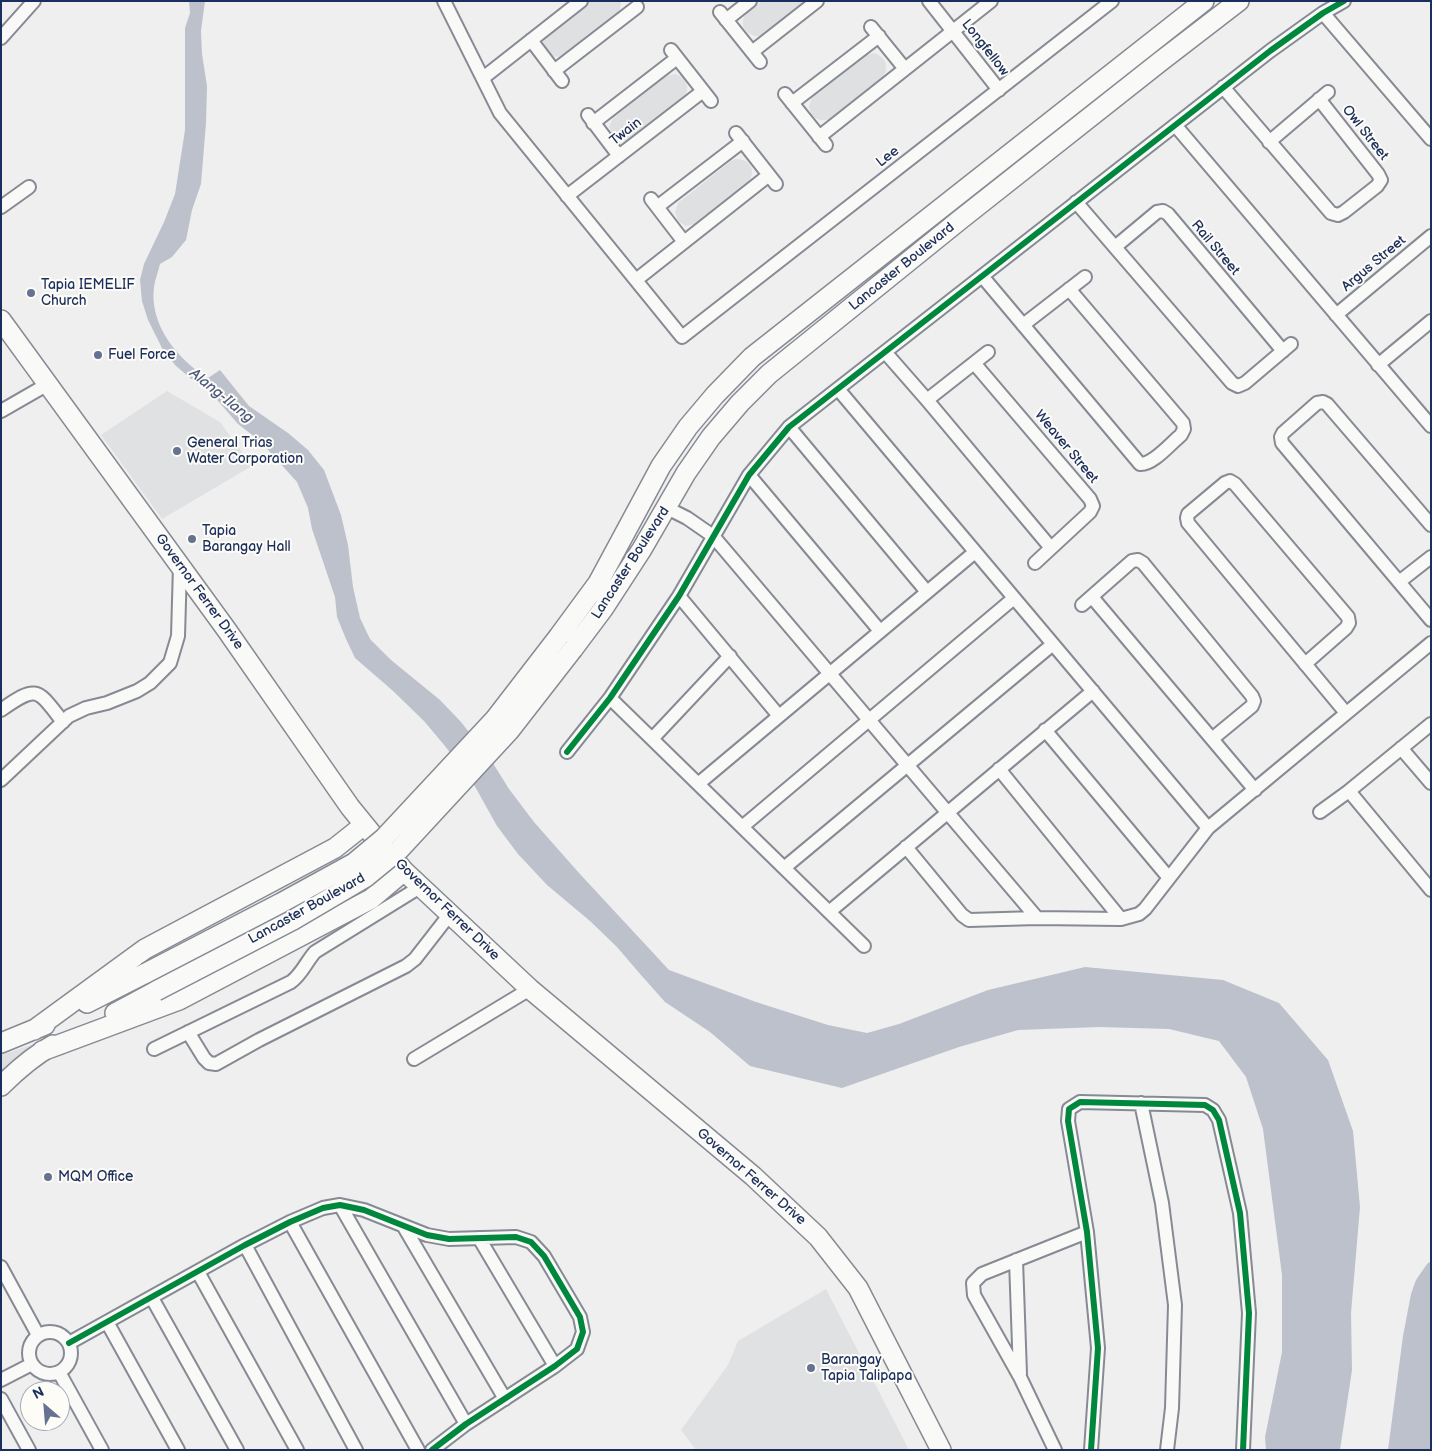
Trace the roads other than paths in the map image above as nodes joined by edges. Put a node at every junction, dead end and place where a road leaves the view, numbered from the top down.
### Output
1 (34, 1) edge
2 (444, 1) edge
3 (581, 1) edge
4 (750, 1) edge
5 (817, 1) edge
6 (929, 1) edge
7 (991, 1) edge
8 (1112, 1) edge
9 (1204, 1) edge
10 (1239, 1) edge
11 (1344, 1) edge
12 (638, 9) edge
13 (1323, 13) junction
14 (953, 31) junction
15 (1, 38) edge
16 (531, 40) junction
17 (905, 69) junction
18 (483, 78) junction
19 (1223, 87) junction
20 (702, 90) junction
21 (999, 90) junction
22 (711, 101) dead end
23 (1175, 125) junction
24 (1431, 139) edge
25 (1269, 142) junction
26 (619, 156) junction
27 (30, 187) dead end
28 (568, 196) junction
29 (1076, 202) junction
30 (1, 207) edge
31 (1431, 236) edge
32 (684, 242) junction
33 (1115, 247) junction
34 (982, 276) junction
35 (1085, 277) dead end
36 (636, 280) junction
37 (1069, 289) junction
38 (1336, 316) junction
39 (1, 320) edge
40 (1023, 325) junction
41 (1429, 327) edge
42 (885, 352) junction
43 (988, 352) dead end
44 (974, 363) junction
45 (1378, 366) junction
46 (48, 384) junction
47 (838, 389) junction
48 (927, 400) junction
49 (1, 411) edge
50 (1431, 426) edge
51 (789, 427) junction
52 (749, 475) junction
53 (667, 508) junction
54 (1431, 525) edge
55 (713, 536) junction
56 (1051, 548) junction
57 (975, 552) junction
58 (1431, 557) edge
59 (1035, 563) dead end
60 (180, 566) junction
61 (1399, 582) junction
62 (927, 592) junction
63 (679, 596) junction
64 (1092, 596) junction
65 (1014, 598) junction
66 (1082, 605) dead end
67 (1431, 620) edge
68 (880, 631) junction
69 (1431, 643) edge
70 (1053, 644) junction
71 (730, 656) junction
72 (1305, 664) junction
73 (830, 673) junction
74 (1092, 690) junction
75 (610, 698) junction
76 (1, 710) edge
77 (1346, 714) junction
78 (779, 716) junction
79 (869, 720) junction
80 (63, 722) junction
81 (1431, 724) edge
82 (1045, 730) junction
83 (652, 739) junction
84 (1212, 739) junction
85 (1402, 748) junction
86 (567, 752) dead end
87 (907, 765) junction
88 (999, 769) junction
89 (1, 780) edge
90 (1431, 783) edge
91 (698, 784) junction
92 (1254, 790) junction
93 (1349, 791) junction
94 (948, 812) junction
95 (1320, 812) dead end
96 (364, 826) junction
97 (742, 827) junction
98 (1208, 828) junction
99 (906, 847) junction
100 (784, 868) junction
101 (404, 871) junction
102 (1169, 878) junction
103 (420, 887) junction
104 (1431, 890) edge
105 (829, 912) junction
106 (450, 914) junction
107 (1037, 918) junction
108 (1121, 919) junction
109 (864, 946) dead end
110 (530, 989) junction
111 (34, 1030) junction
112 (188, 1032) junction
113 (1, 1044) edge
114 (154, 1049) dead end
115 (42, 1051) junction
116 (414, 1059) dead end
117 (1, 1086) edge
118 (1141, 1103) junction
119 (340, 1205) junction
120 (290, 1222) junction
121 (404, 1227) junction
122 (1087, 1232) junction
123 (479, 1238) junction
124 (246, 1246) junction
125 (1016, 1260) junction
126 (1, 1266) edge
127 (198, 1272) junction
128 (152, 1298) junction
129 (107, 1322) junction
130 (38, 1335) junction
131 (69, 1343) junction
132 (32, 1364) junction
133 (555, 1366) junction
134 (59, 1372) junction
135 (1020, 1377) junction
136 (1, 1380) edge
137 (1, 1399) edge
138 (505, 1399) junction
139 (466, 1424) junction
140 (29, 1450) edge
141 (102, 1450) edge
142 (178, 1450) edge
143 (237, 1450) edge
144 (297, 1450) edge
145 (356, 1450) edge
146 (418, 1450) edge
147 (432, 1450) edge
148 (941, 1450) edge
149 (1055, 1450) edge
150 (1091, 1450) edge
151 (1167, 1450) edge
152 (1244, 1450) edge

1 - 15 street
2 - 18 street
3 - 16 street
4 - 5 street
6 - 14 street, Longfellow
7 - 14 street
8 - 21 street, Lee
9 - 111 main road, Lancaster Boulevard, bridge
10 - 53 main road, Lancaster Boulevard
11 - 13 street
12 - 16 street
13 - 19 street
13 - 24 street
14 - 17 street
14 - 21 street, Longfellow
16 - 18 street
17 - 17 street
18 - 28 street
19 - 23 street
19 - 25 street, Owl Street
20 - 22 street
20 - 26 street, Twain
20 - 26 street
21 - 36 street, Lee
23 - 29 street
23 - 38 street
25 - 25 street, Owl Street
26 - 28 street, Twain
27 - 30 street
28 - 36 street
29 - 33 street, Rail Street
29 - 34 street
31 - 38 street, Argus Street
32 - 32 street
32 - 36 street
33 - 33 street, Rail Street
34 - 40 street
34 - 42 street
35 - 37 street
37 - 40 street
37 - 40 street
38 - 45 street
39 - 46 main road, Governor Ferrer Drive
41 - 45 street
42 - 47 street
42 - 48 street
43 - 44 street
44 - 48 street
44 - 56 street, Weaver Street
45 - 50 street
46 - 49 street
46 - 60 main road, Governor Ferrer Drive
47 - 51 street
47 - 57 street
48 - 56 street
51 - 52 street
51 - 62 street
52 - 55 street
52 - 68 street
53 - 55 street
53 - 115 main road, Lancaster Boulevard, bridge
54 - 61 street
55 - 63 street
55 - 73 street
56 - 59 street, Weaver Street
57 - 62 street
57 - 65 street
58 - 61 street
60 - 80 street
60 - 96 main road, Governor Ferrer Drive
61 - 67 street
62 - 68 street
63 - 71 street
63 - 75 street
64 - 66 street
64 - 84 street
64 - 84 street
65 - 70 street
65 - 79 street
68 - 73 street
69 - 77 street
70 - 74 street
70 - 87 street
71 - 78 street
71 - 83 street
72 - 72 street
72 - 77 street
73 - 78 street
73 - 79 street
74 - 82 street
74 - 98 street
75 - 83 street
75 - 86 street
76 - 80 street
77 - 92 street
78 - 91 street
79 - 87 street
79 - 97 street
80 - 89 street
81 - 85 street
82 - 88 street
82 - 102 street
83 - 91 street
84 - 92 street
85 - 90 street
85 - 93 street
87 - 94 street
87 - 100 street
88 - 94 street
88 - 108 street
91 - 97 street
92 - 98 street
93 - 95 street
93 - 104 street
94 - 99 street
94 - 107 street
96 - 101 main road, Governor Ferrer Drive
96 - 111 main road
97 - 100 street
98 - 102 street
99 - 105 street
99 - 107 street
100 - 105 street
101 - 103 main road, Governor Ferrer Drive
101 - 115 main road
102 - 108 street
103 - 106 main road, Governor Ferrer Drive
103 - 112 street
105 - 109 street
106 - 110 main road, Governor Ferrer Drive
106 - 112 street
107 - 108 street
110 - 116 street
110 - 148 main road, Governor Ferrer Drive
111 - 113 main road, Lancaster Boulevard
112 - 114 street
115 - 117 main road, Lancaster Boulevard
118 - 122 street
118 - 151 street
118 - 152 street
119 - 120 street
119 - 121 street
119 - 139 street
120 - 124 street
120 - 146 street
121 - 123 street
121 - 138 street
122 - 125 street
122 - 150 street
123 - 133 street
123 - 133 street
124 - 127 street
124 - 145 street
125 - 135 street
125 - 135 street
126 - 130 street
127 - 128 street
127 - 144 street
128 - 129 street
128 - 143 street
129 - 131 street
129 - 142 street
130 - 131 street
130 - 132 street
131 - 134 street
132 - 134 street
132 - 136 street
133 - 138 street
134 - 141 street
135 - 149 street
137 - 140 street
138 - 139 street
139 - 147 street

